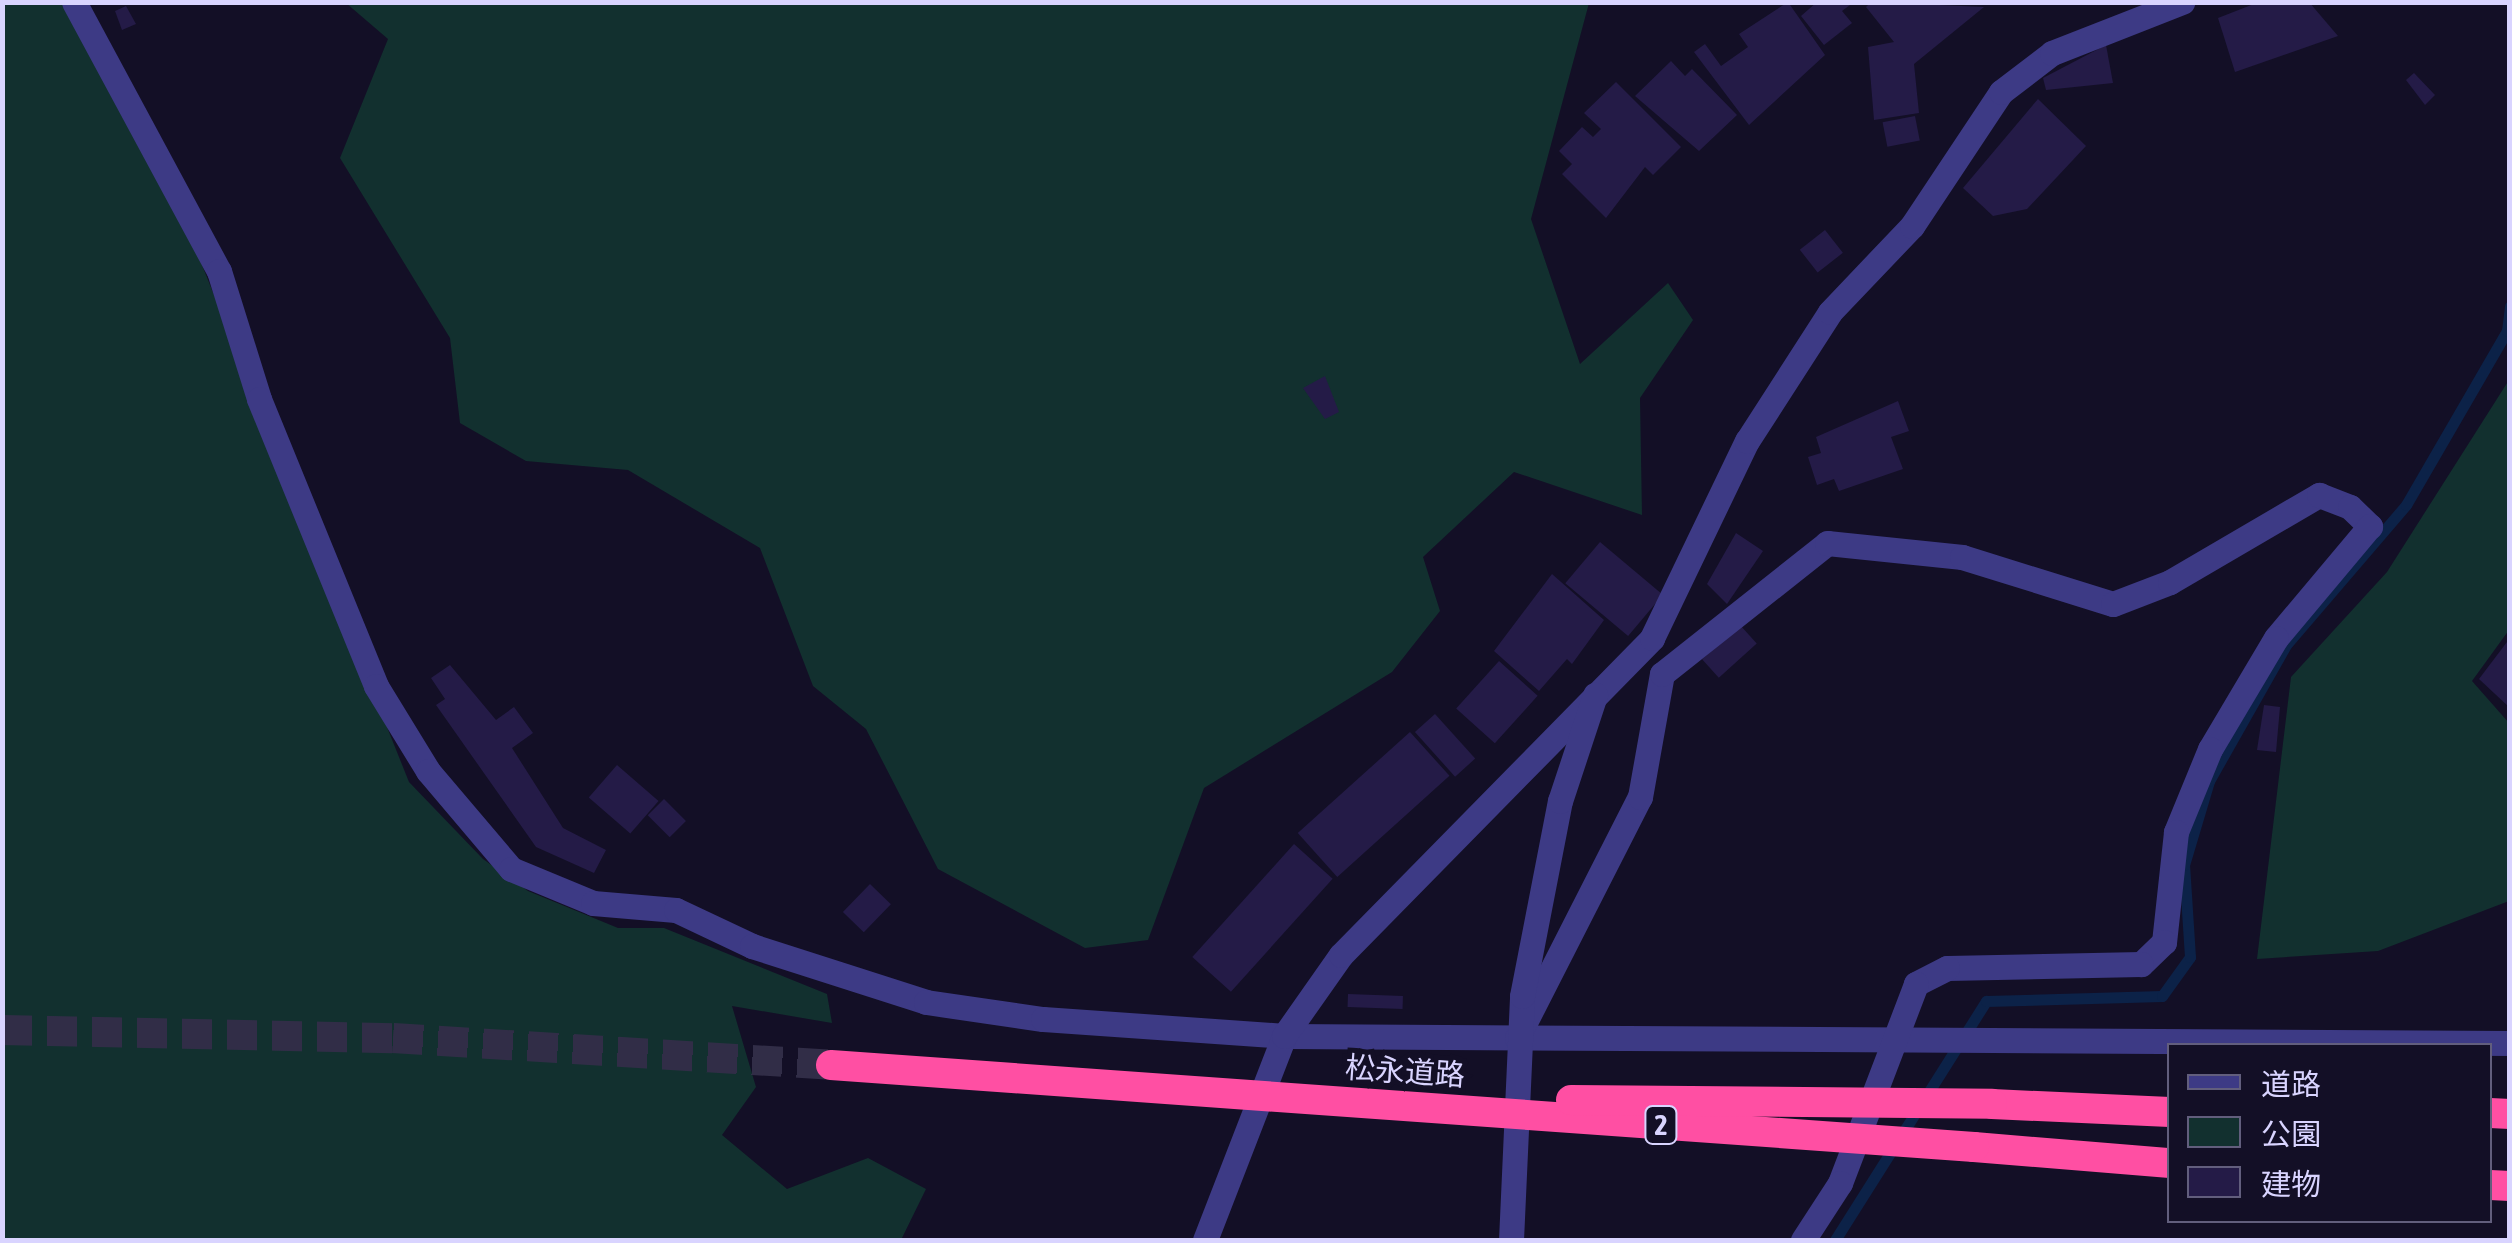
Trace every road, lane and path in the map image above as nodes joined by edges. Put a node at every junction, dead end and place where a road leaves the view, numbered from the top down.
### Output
1 (74, 2) edge
2 (2182, 2) edge
3 (1595, 695) junction
4 (1284, 1036) junction
5 (1517, 1038) junction
6 (1890, 1041) junction
7 (2303, 1043) edge
8 (831, 1064) tunnel mouth
9 (1348, 1102) junction
10 (2167, 1112) edge
11 (2167, 1163) edge
12 (1205, 1240) edge
13 (1511, 1240) edge
14 (1803, 1240) edge

1 - 4 street
2 - 3 street
3 - 4 street
3 - 5 street
4 - 5 street
4 - 12 street
5 - 6 street
5 - 6 street
5 - 13 street
6 - 7 street
6 - 14 street
8 - 9 highway, 松永道路 / 2, bridge
9 - 10 highway, bridge
9 - 11 highway, 松永道路 / 2, bridge

